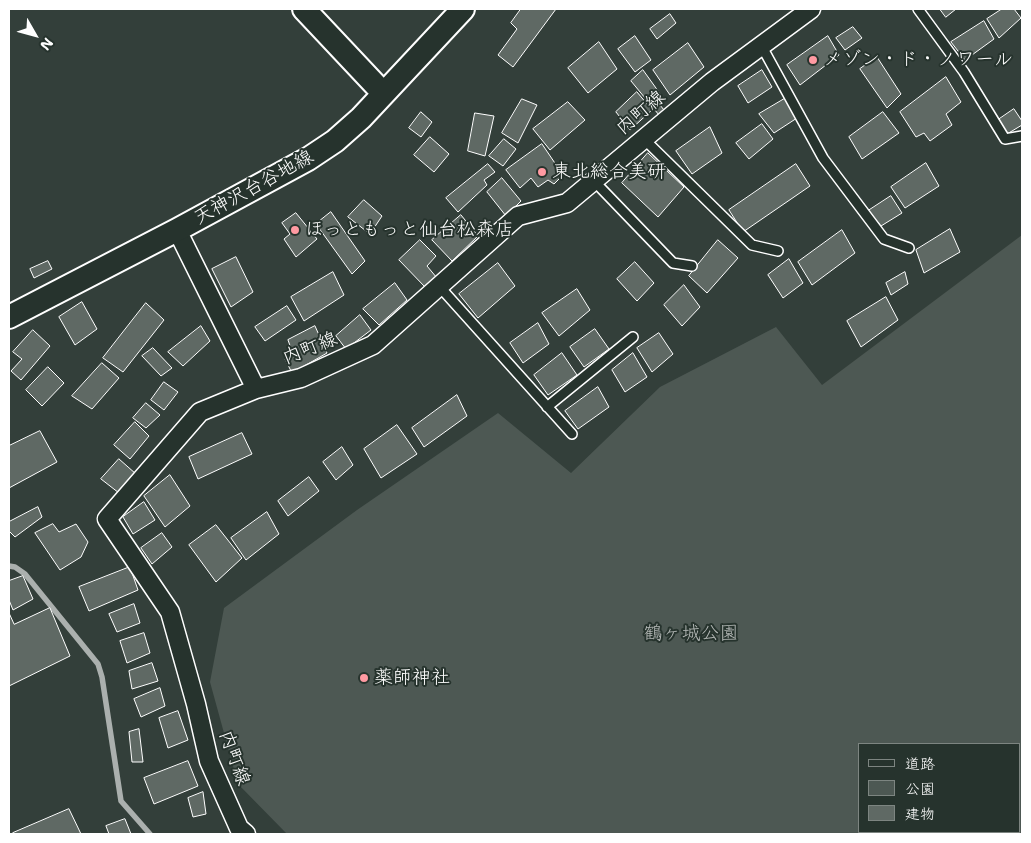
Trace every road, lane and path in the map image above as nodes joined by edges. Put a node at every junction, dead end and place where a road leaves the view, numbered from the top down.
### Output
1 (304, 9) edge
2 (463, 9) edge
3 (811, 9) edge
4 (918, 9) edge
5 (761, 45) junction
6 (383, 93) junction
7 (1022, 136) edge
8 (644, 139) junction
9 (594, 181) junction
10 (177, 230) junction
11 (909, 248) dead end
12 (778, 251) dead end
13 (692, 266) dead end
14 (439, 286) junction
15 (9, 317) edge
16 (632, 337) dead end
17 (256, 390) junction
18 (547, 407) junction
19 (572, 434) dead end
20 (239, 832) edge

1 - 6 street
2 - 6 street, 天神沢台谷地線
3 - 5 street, 内町線
4 - 7 lane
5 - 8 street, 内町線
5 - 11 lane
6 - 10 street, 天神沢台谷地線
8 - 9 street, 内町線
8 - 12 lane
9 - 13 lane
9 - 14 street, 内町線
10 - 15 street, 天神沢台谷地線
10 - 17 street
14 - 17 street, 内町線
14 - 18 lane
16 - 18 lane
17 - 20 street, 内町線
18 - 19 lane

